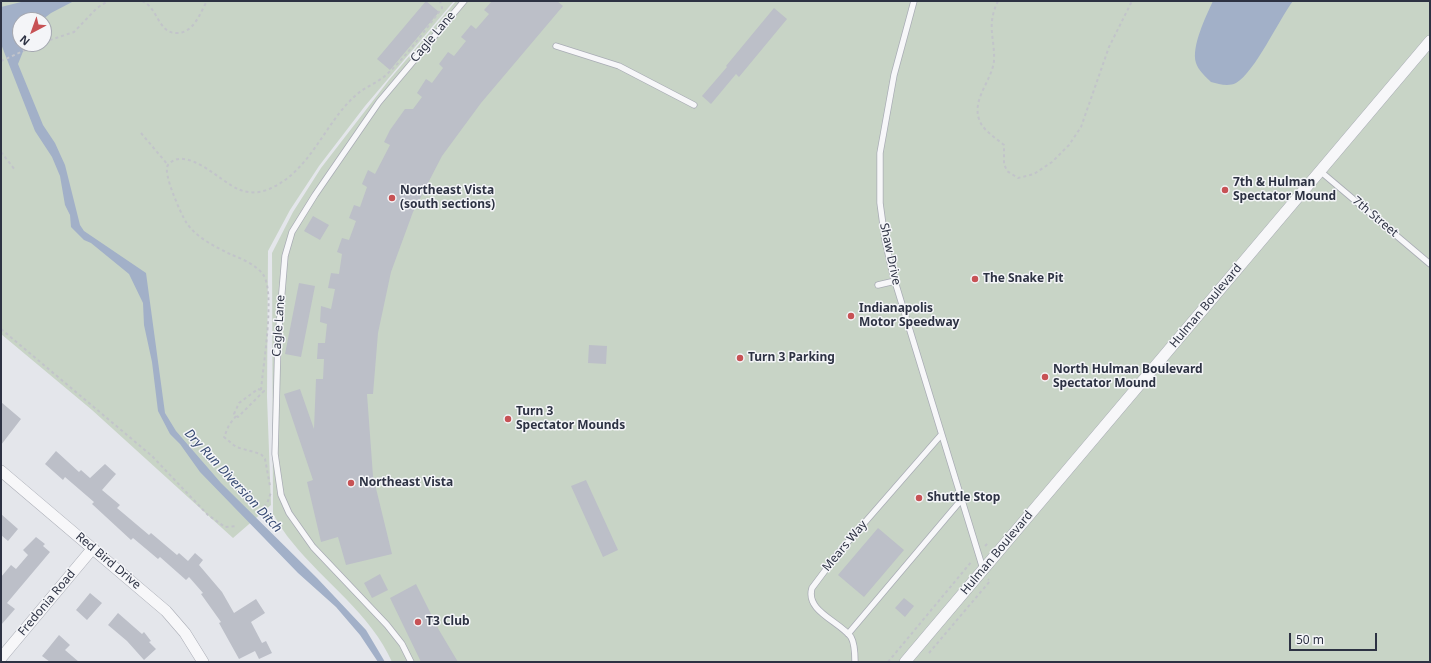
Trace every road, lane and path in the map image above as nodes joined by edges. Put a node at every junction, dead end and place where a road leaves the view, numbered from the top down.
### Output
1 (108, 1) edge
2 (142, 1) edge
3 (207, 1) edge
4 (440, 1) edge
5 (464, 1) edge
6 (914, 1) edge
7 (998, 1) edge
8 (1132, 1) edge
9 (52, 39) edge
10 (1430, 41) edge
11 (556, 46) dead end
12 (20, 52) edge
13 (1, 61) edge
14 (694, 105) dead end
15 (141, 133) dead end
16 (1, 152) edge
17 (168, 164) junction
18 (15, 170) dead end
19 (1320, 171) junction
20 (1430, 264) edge
21 (894, 281) junction
22 (878, 285) dead end
23 (1, 329) edge
24 (261, 390) junction
25 (236, 416) junction
26 (941, 435) junction
27 (1, 471) edge
28 (962, 499) junction
29 (264, 507) dead end
30 (237, 526) dead end
31 (989, 542) dead end
32 (93, 548) junction
33 (979, 554) junction
34 (983, 569) junction
35 (848, 634) junction
36 (4, 657) edge
37 (203, 662) edge
38 (411, 662) edge
39 (855, 662) edge
40 (888, 662) edge
41 (905, 662) edge

1 - 9 path
2 - 3 path
4 - 17 path
5 - 38 lane, Cagle Lane
6 - 21 lane, Shaw Drive
7 - 8 path
10 - 19 street, Hulman Boulevard
11 - 14 lane
12 - 13 path
15 - 17 path
16 - 18 path
17 - 24 path
19 - 20 lane, 7th Street
19 - 34 street, Hulman Boulevard
21 - 22 lane
21 - 26 lane, Shaw Drive
23 - 30 path
24 - 25 path
24 - 25 path
25 - 29 path
26 - 28 lane, Shaw Drive
26 - 35 lane, Mears Way
27 - 32 street, Red Bird Drive
28 - 33 lane, Shaw Drive
28 - 35 lane
31 - 33 path
32 - 36 street, Fredonia Road
32 - 37 street, Red Bird Drive
33 - 34 lane, Shaw Drive
33 - 40 path
34 - 41 street, Hulman Boulevard
35 - 39 lane

